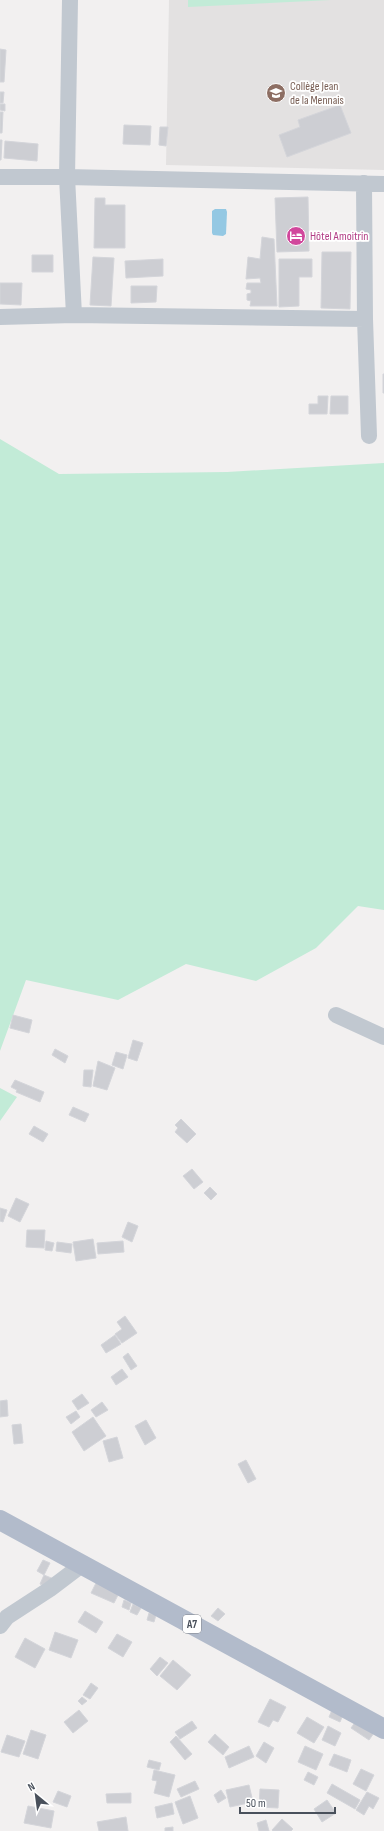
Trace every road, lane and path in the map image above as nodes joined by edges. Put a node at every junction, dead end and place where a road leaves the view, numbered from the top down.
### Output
1 (70, 0) edge
2 (0, 177) edge
3 (67, 177) junction
4 (364, 183) junction
5 (384, 184) edge
6 (74, 315) junction
7 (0, 317) edge
8 (365, 320) junction
9 (369, 436) dead end
10 (336, 1015) dead end
11 (384, 1037) edge
12 (0, 1520) edge
13 (83, 1564) junction
14 (0, 1626) edge
15 (384, 1729) edge

1 - 3 street
2 - 3 street
3 - 4 street
3 - 6 street
4 - 5 street
4 - 8 street
6 - 7 street
6 - 8 street
8 - 9 street
10 - 11 street
12 - 13 main road, A7
13 - 14 street
13 - 15 main road, A7

